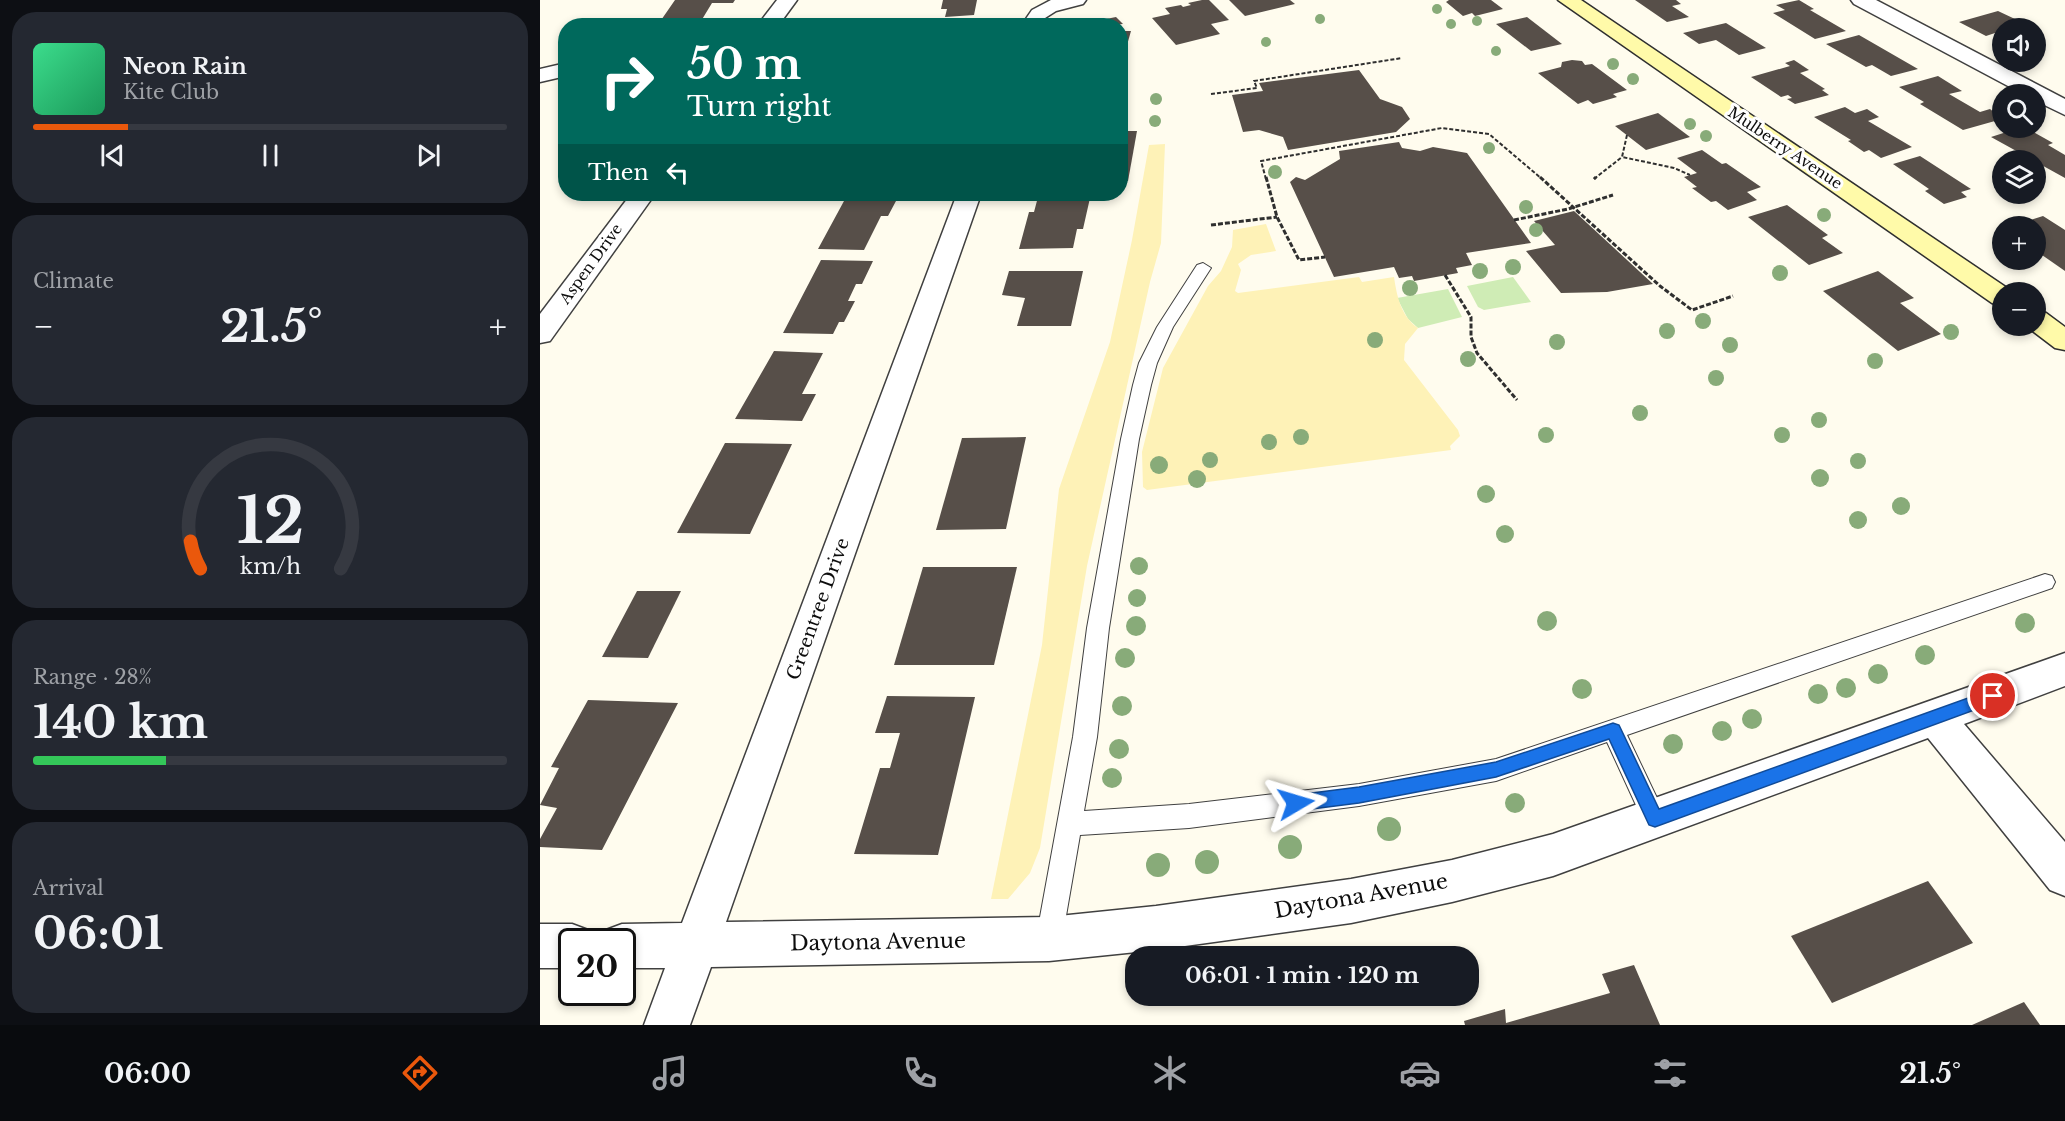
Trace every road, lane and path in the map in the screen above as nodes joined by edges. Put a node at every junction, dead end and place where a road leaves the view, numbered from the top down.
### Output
1 (788, 0) edge
2 (1076, 0) edge
3 (1568, 0) edge
4 (1861, 0) edge
5 (773, 18) edge
6 (1033, 18) edge
7 (1402, 58) dead end
8 (558, 71) edge
9 (540, 76) edge
10 (1211, 94) dead end
11 (2065, 108) edge
12 (1627, 135) dead end
13 (1622, 157) junction
14 (1690, 175) dead end
15 (1594, 179) dead end
16 (1613, 195) dead end
17 (638, 201) edge
18 (966, 201) edge
19 (1575, 207) junction
20 (1277, 218) junction
21 (1514, 220) dead end
22 (1211, 225) dead end
23 (1325, 257) dead end
24 (1203, 268) dead end
25 (1445, 275) dead end
26 (1992, 290) edge
27 (1733, 296) dead end
28 (2046, 327) edge
29 (540, 334) edge
30 (2065, 341) edge
31 (1517, 400) dead end
32 (2045, 582) dead end
33 (2065, 669) edge
34 (1935, 718) junction
35 (1613, 730) junction
36 (1655, 819) junction
37 (1069, 824) junction
38 (2065, 875) edge
39 (1050, 939) junction
40 (540, 946) edge
41 (558, 946) edge
42 (636, 946) edge
43 (695, 946) junction
44 (667, 1025) edge

1 - 5 street
2 - 6 street
3 - 26 street, Mulberry Avenue
4 - 11 street
7 - 10 path
8 - 9 street
12 - 13 path
13 - 14 path
13 - 15 path
16 - 19 path
17 - 29 street, Aspen Drive
18 - 43 street, Greentree Drive
19 - 20 path
19 - 21 path
19 - 27 path
20 - 22 path
20 - 23 path
24 - 37 lane
25 - 31 path
28 - 30 street
32 - 35 lane
33 - 34 street, Daytona Avenue
34 - 36 street, Daytona Avenue
34 - 38 street
35 - 36 lane
35 - 37 lane
36 - 39 street, Daytona Avenue
37 - 39 lane
39 - 43 street, Daytona Avenue
40 - 41 street
42 - 43 street, Daytona Avenue
43 - 44 street, Greentree Drive

